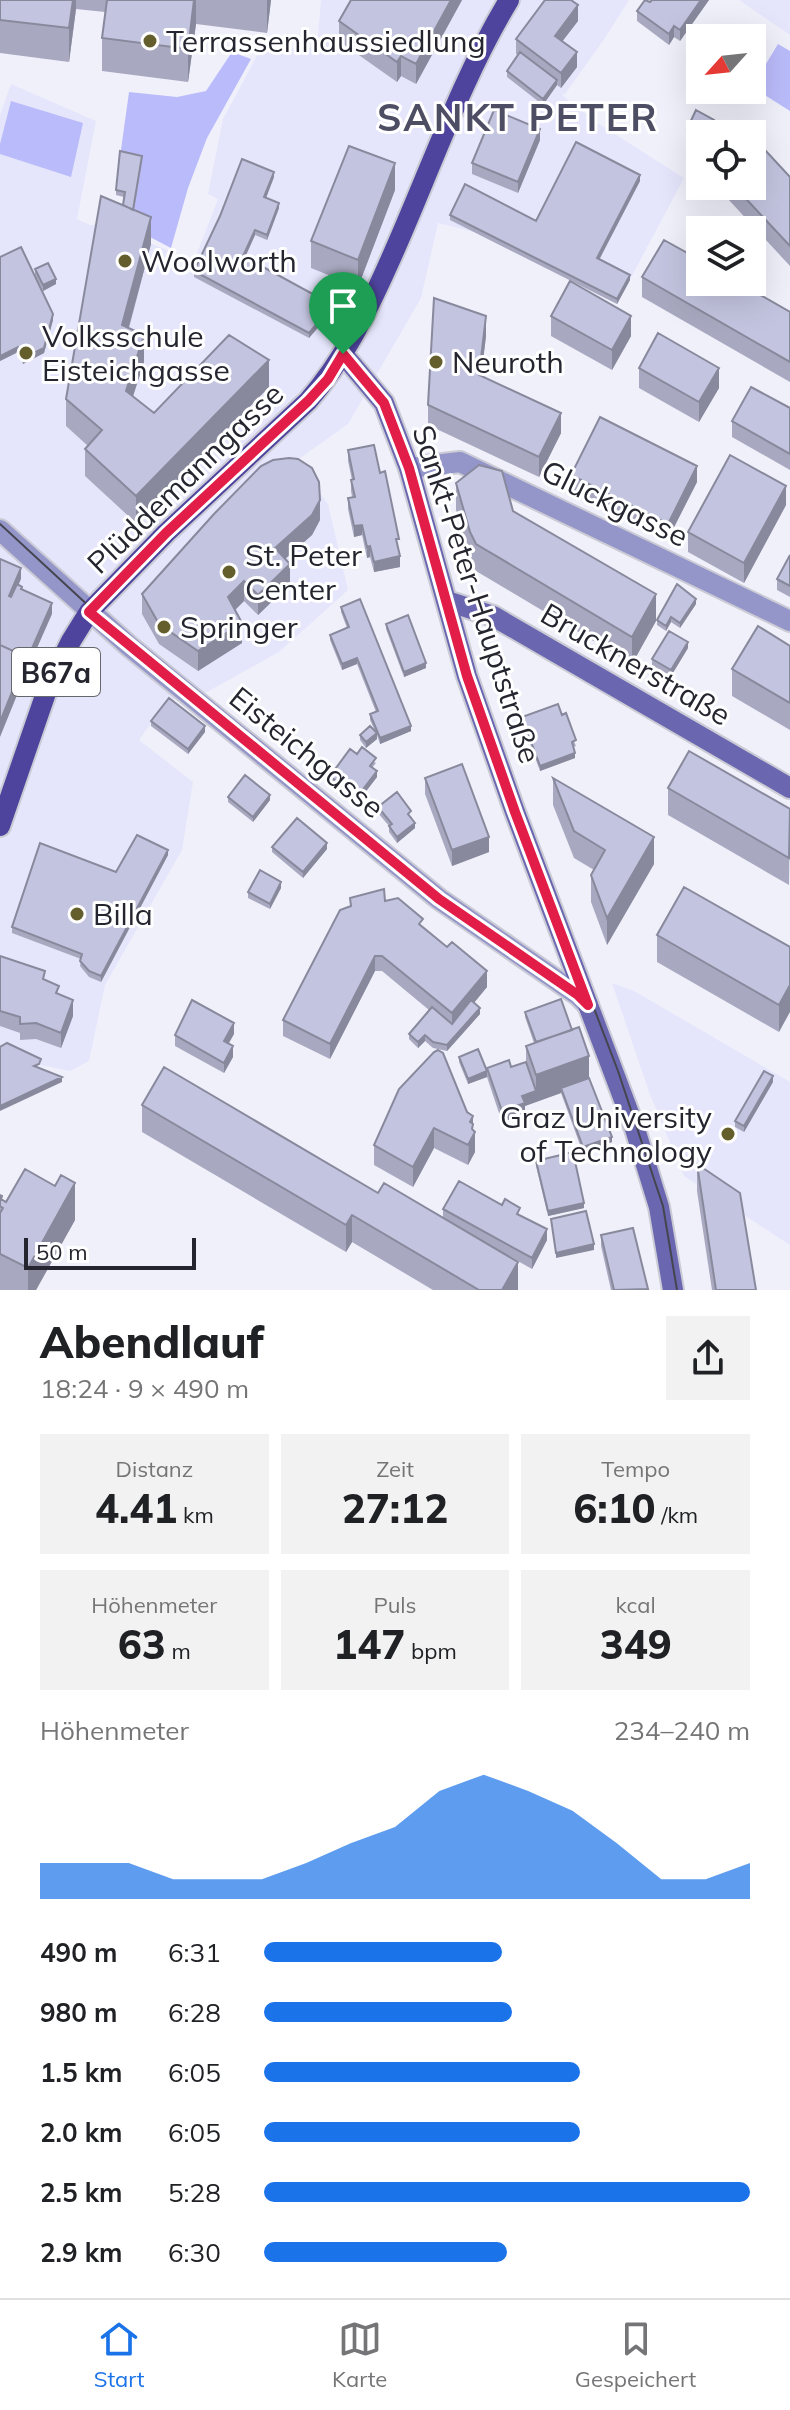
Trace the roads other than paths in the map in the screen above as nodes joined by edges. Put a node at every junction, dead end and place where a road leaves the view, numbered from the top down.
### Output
1 (509, 0) edge
2 (343, 354) junction
3 (409, 468) junction
4 (0, 530) edge
5 (447, 601) junction
6 (89, 612) junction
7 (790, 621) edge
8 (790, 788) edge
9 (0, 826) edge
10 (588, 1005) junction
11 (673, 1290) edge

1 - 2 main road, B67a
2 - 3 main road, Sankt-Peter-Hauptstraße
2 - 6 main road, Plüddemanngasse / B67a
3 - 5 main road, Sankt-Peter-Hauptstraße
3 - 7 street, Gluckgasse
4 - 6 street, Eisteichgasse
5 - 8 main road, Brucknerstraße
5 - 10 main road, Sankt-Peter-Hauptstraße
6 - 9 main road, Plüddemanngasse / B67a
6 - 10 street, Eisteichgasse
10 - 11 main road, Sankt-Peter-Hauptstraße

